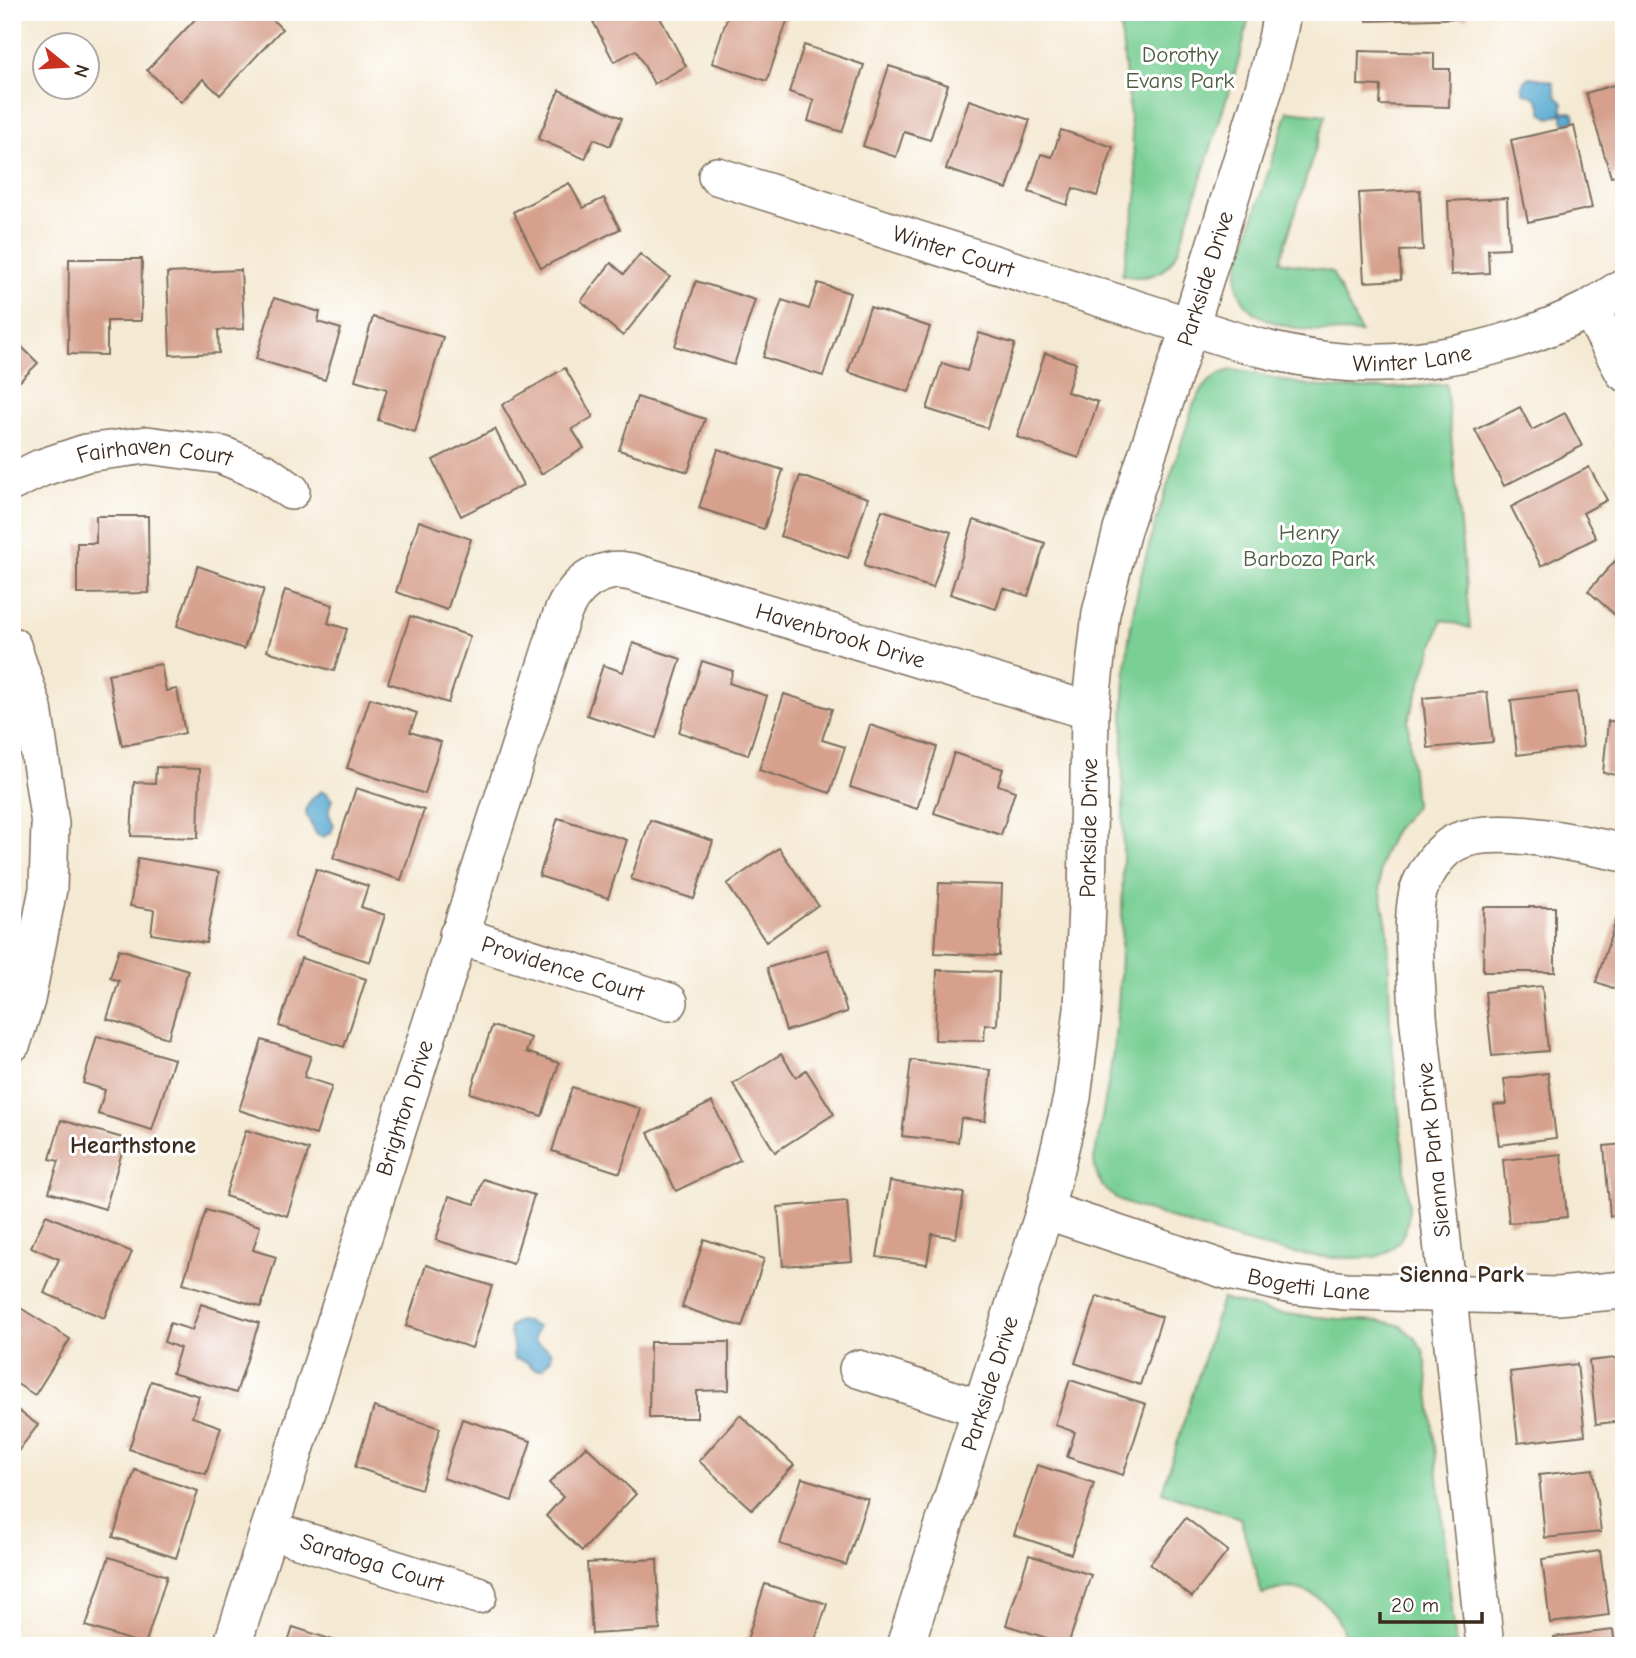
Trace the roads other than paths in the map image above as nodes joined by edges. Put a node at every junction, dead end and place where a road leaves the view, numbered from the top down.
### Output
1 (1282, 12) edge
2 (717, 176) dead end
3 (1624, 287) edge
4 (1590, 309) junction
5 (1190, 326) junction
6 (1624, 373) edge
7 (12, 482) edge
8 (291, 491) dead end
9 (591, 578) joint
10 (12, 646) edge
11 (1090, 711) junction
12 (1624, 853) edge
13 (458, 936) junction
14 (669, 1002) dead end
15 (12, 1043) edge
16 (1045, 1210) junction
17 (1624, 1290) edge
18 (1448, 1294) junction
19 (858, 1369) dead end
20 (982, 1409) junction
21 (269, 1530) junction
22 (478, 1595) dead end
23 (232, 1646) edge
24 (905, 1646) edge
25 (1485, 1646) edge

1 - 5 street, Parkside Drive
2 - 5 street, Winter Court
3 - 4 street, Winter Lane
4 - 5 street, Winter Lane
4 - 6 street
5 - 11 street, Parkside Drive
7 - 8 street, Fairhaven Court
9 - 11 street, Havenbrook Drive
9 - 13 street, Brighton Drive
10 - 15 street
11 - 16 street, Parkside Drive
12 - 18 street, Sienna Park Drive
13 - 14 street, Providence Court
13 - 21 street, Brighton Drive
16 - 18 street, Bogetti Lane
16 - 20 street, Parkside Drive
17 - 18 street, Bogetti Lane
18 - 25 street, Sienna Park Drive
19 - 20 street
20 - 24 street, Parkside Drive
21 - 22 street, Saratoga Court
21 - 23 street, Brighton Drive

